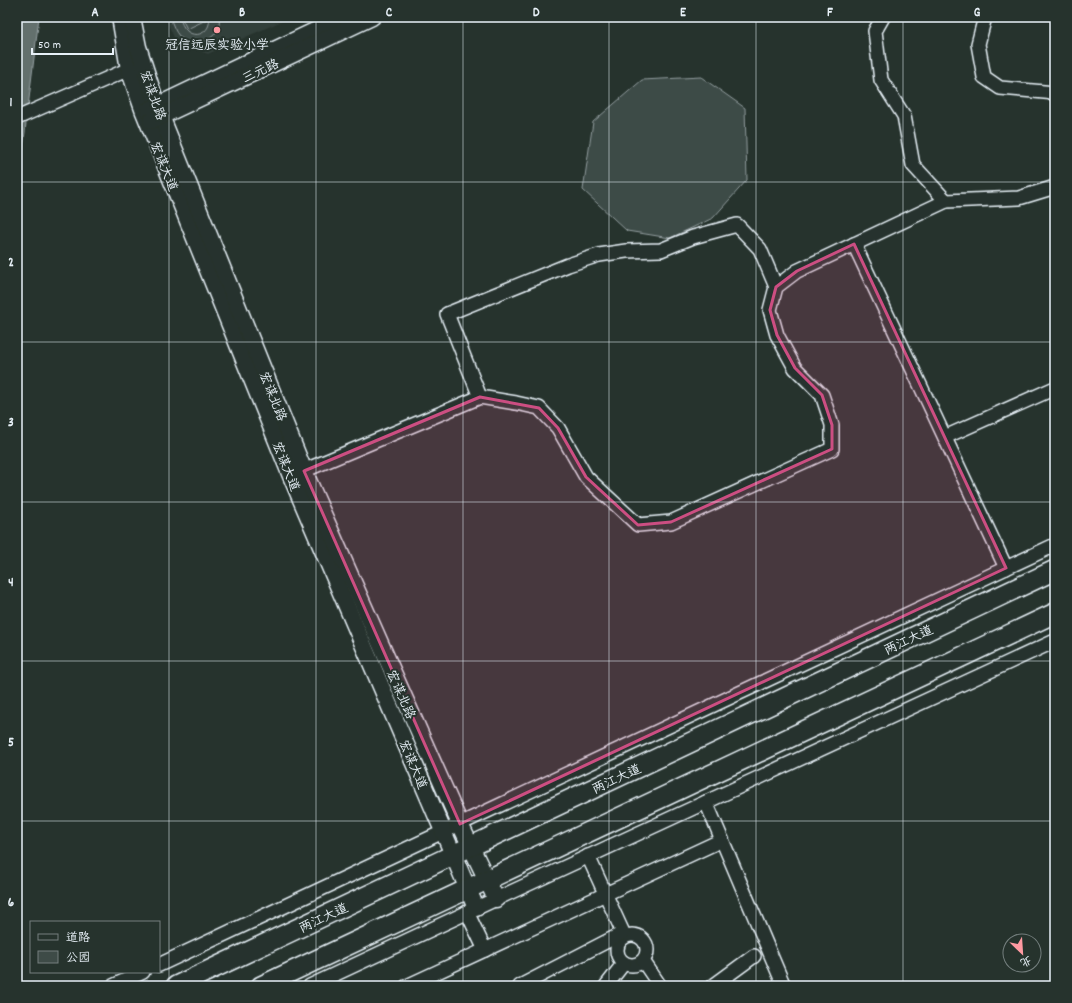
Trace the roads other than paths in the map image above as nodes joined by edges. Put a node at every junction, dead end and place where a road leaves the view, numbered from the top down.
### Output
1 (120, 17) edge
2 (132, 17) edge
3 (344, 17) edge
4 (372, 17) edge
5 (883, 17) edge
6 (985, 17) edge
7 (129, 69) junction
8 (1055, 93) edge
9 (152, 114) junction
10 (17, 118) edge
11 (1055, 187) edge
12 (946, 202) junction
13 (854, 244) junction
14 (776, 287) junction
15 (1055, 388) edge
16 (480, 397) junction
17 (945, 437) junction
18 (297, 473) junction
19 (1055, 545) edge
20 (1006, 568) junction
21 (1055, 570) edge
22 (1055, 613) edge
23 (1055, 641) edge
24 (706, 802) junction
25 (460, 824) junction
26 (443, 832) junction
27 (722, 840) junction
28 (471, 847) junction
29 (453, 856) junction
30 (588, 856) junction
31 (487, 880) junction
32 (467, 889) junction
33 (606, 894) junction
34 (496, 899) junction
35 (472, 910) junction
36 (624, 935) junction
37 (485, 950) junction
38 (754, 956) dead end
39 (643, 961) junction
40 (624, 962) junction
41 (160, 965) edge
42 (141, 973) edge
43 (318, 984) edge
44 (113, 986) edge
45 (176, 986) edge
46 (261, 986) edge
47 (407, 986) edge
48 (520, 986) edge
49 (606, 986) edge
50 (660, 986) edge
51 (713, 986) edge
52 (784, 986) edge

1 - 7 main road, 宏谋大道
2 - 9 main road, 宏谋北路
3 - 9 main road, 三元路
4 - 9 main road, 三元路
5 - 12 street
6 - 8 street
7 - 9 main road, 宏谋大道
7 - 10 street
9 - 18 main road, 宏谋大道
11 - 12 street
12 - 13 street
13 - 14 street
13 - 17 street
14 - 16 street
14 - 16 street
15 - 17 street
16 - 18 street
17 - 20 street
18 - 25 main road, 宏谋北路
18 - 26 main road, 宏谋大道
19 - 20 street
20 - 25 street
21 - 28 highway, 两江大道
22 - 31 highway
23 - 24 street
24 - 27 street
24 - 30 street
25 - 26 street
25 - 28 main road, 宏谋北路
26 - 29 main road, 宏谋大道
26 - 41 street
27 - 33 street
27 - 52 street
28 - 29 highway, 两江大道
28 - 31 main road, 宏谋北路
29 - 32 main road, 宏谋大道
29 - 45 highway, 两江大道
30 - 33 street
30 - 34 street
31 - 32 highway
31 - 34 main road, 宏谋北路
32 - 35 main road, 宏谋大道
32 - 46 highway
33 - 36 street
33 - 37 street
34 - 35 street
35 - 37 street
35 - 43 street
36 - 39 street
36 - 40 street
36 - 48 street
37 - 47 street
38 - 51 street
39 - 40 street
39 - 50 street
40 - 49 street
42 - 44 street

